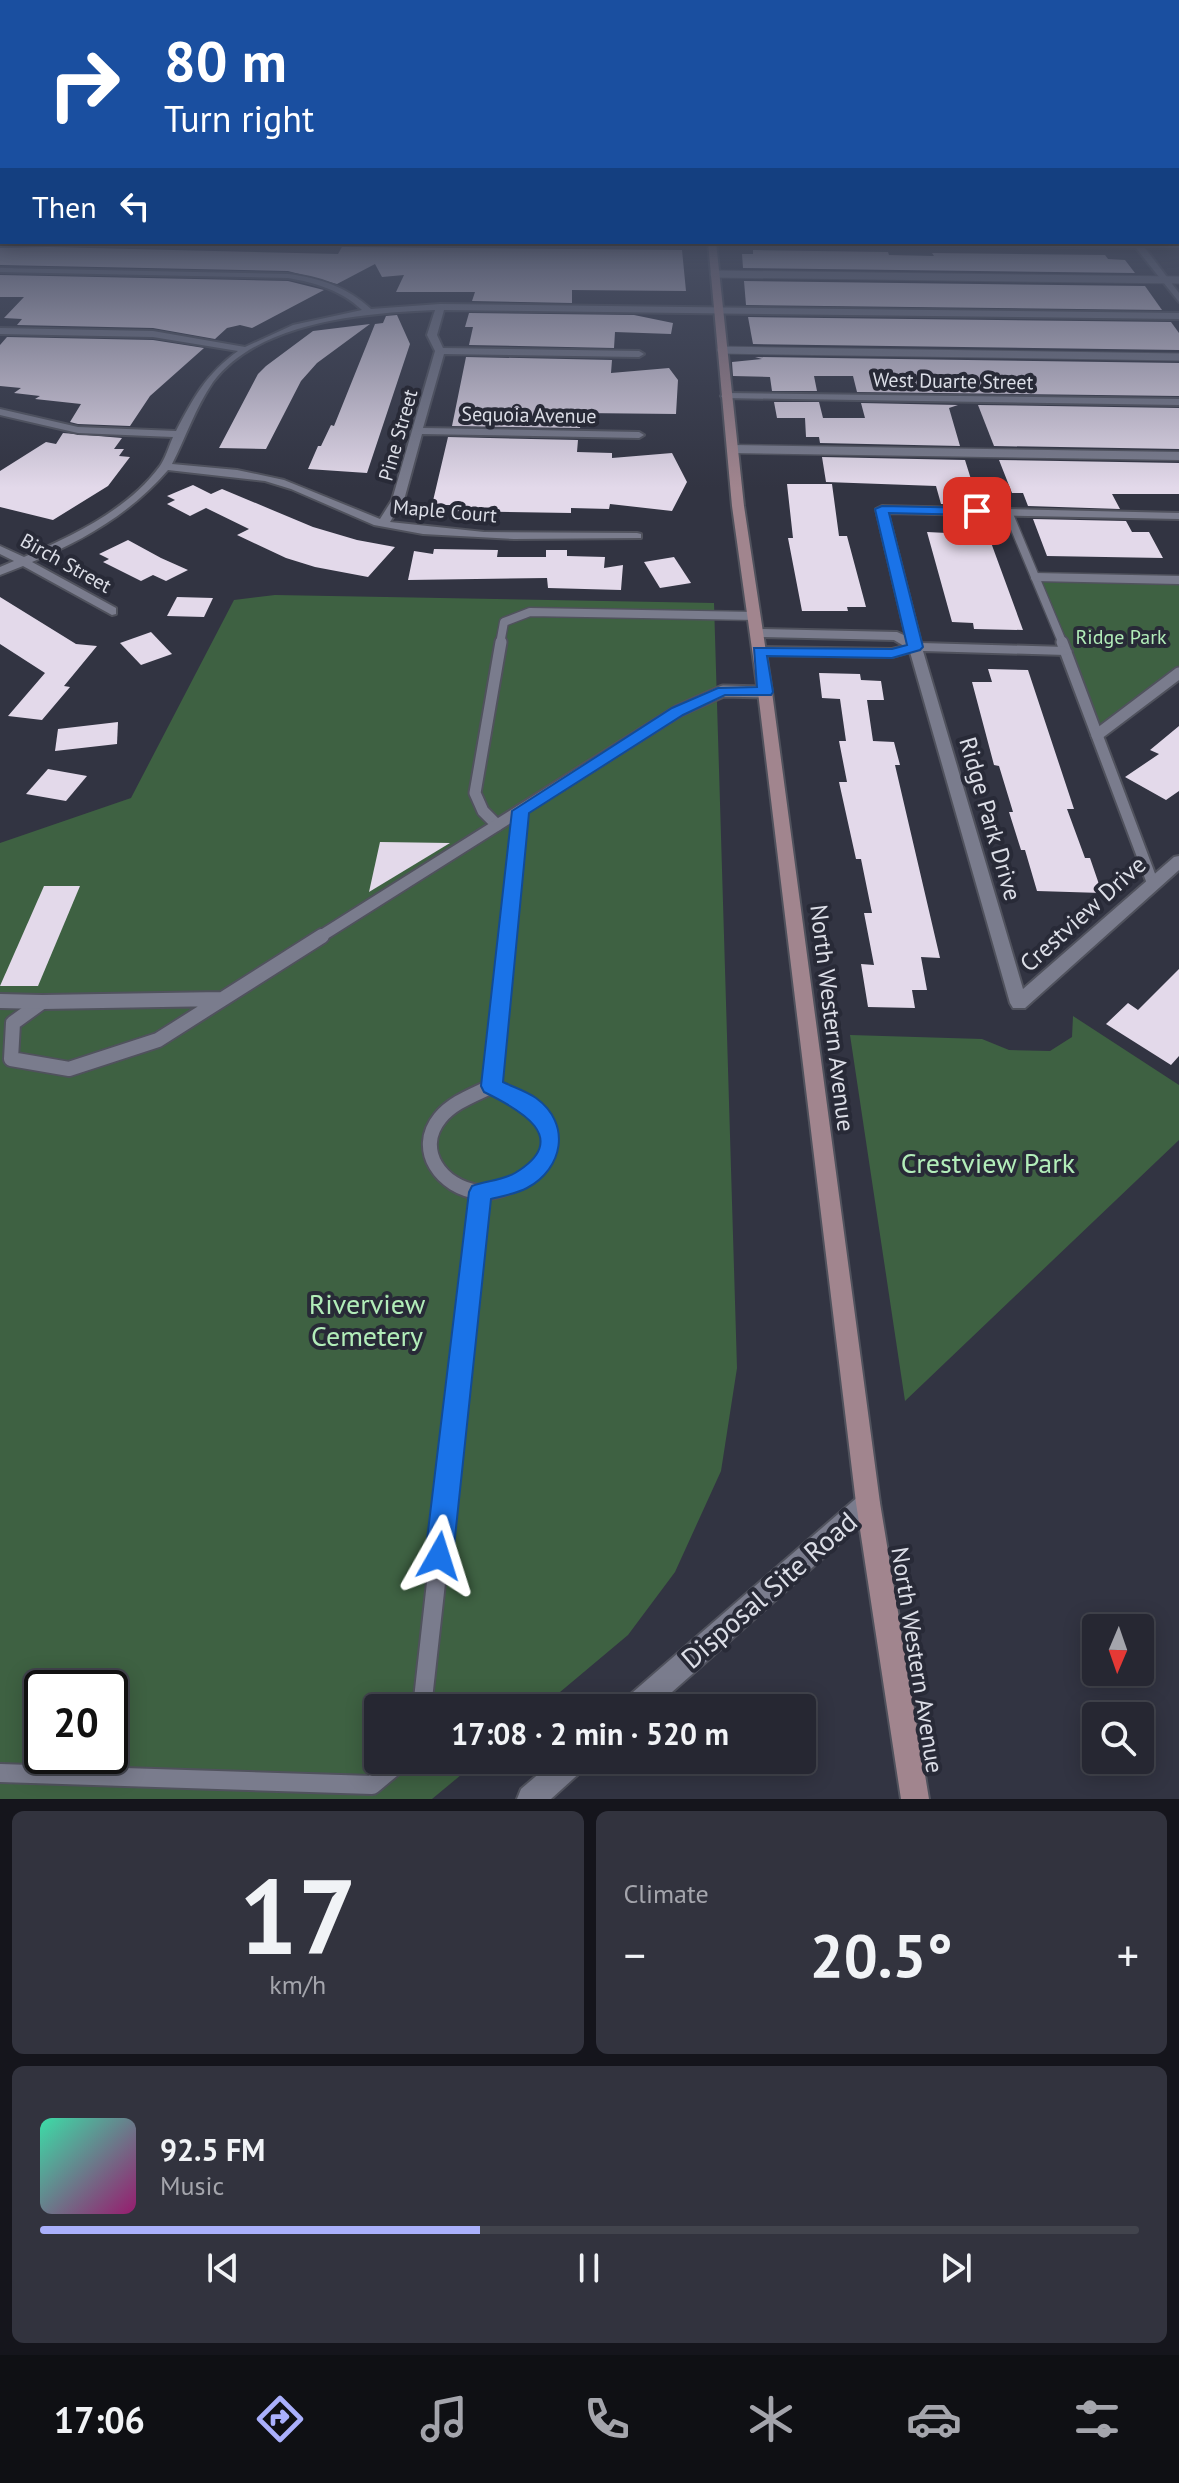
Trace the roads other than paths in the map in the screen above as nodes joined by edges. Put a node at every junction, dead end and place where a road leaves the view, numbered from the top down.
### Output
1 (326, 320) edge
2 (436, 320) edge
3 (718, 320) edge
4 (0, 331) edge
5 (247, 350) junction
6 (721, 350) junction
7 (440, 351) junction
8 (639, 354) dead end
9 (1179, 357) edge
10 (726, 396) junction
11 (1179, 402) edge
12 (0, 412) edge
13 (419, 431) junction
14 (180, 434) junction
15 (639, 435) dead end
16 (732, 449) junction
17 (1179, 456) edge
18 (165, 467) junction
19 (1008, 512) junction
20 (1179, 516) edge
21 (383, 524) junction
22 (637, 536) dead end
23 (0, 549) edge
24 (22, 563) junction
25 (0, 571) edge
26 (1035, 577) junction
27 (1179, 580) edge
28 (112, 611) dead end
29 (756, 624) junction
30 (915, 647) junction
31 (759, 651) junction
32 (1066, 651) junction
33 (1179, 673) edge
34 (765, 692) junction
35 (1097, 735) junction
36 (520, 811) junction
37 (497, 825) junction
38 (1179, 861) edge
39 (1153, 884) junction
40 (222, 999) junction
41 (0, 1001) edge
42 (42, 1002) junction
43 (1019, 1003) joint
44 (6, 1063) edge
45 (492, 1086) junction
46 (480, 1192) junction
47 (868, 1503) junction
48 (424, 1694) edge
49 (650, 1694) edge
50 (0, 1773) edge
51 (385, 1774) edge
52 (559, 1774) edge
53 (531, 1799) edge
54 (915, 1799) edge

1 - 5 street
2 - 7 street, Pine Street
3 - 6 main road, North Western Avenue
4 - 5 street
5 - 14 street
6 - 9 lane
6 - 10 main road, North Western Avenue
7 - 8 street
7 - 13 street, Pine Street
10 - 11 street, West Duarte Street
10 - 16 main road, North Western Avenue
12 - 14 street
13 - 15 street, Sequoia Avenue
13 - 21 street, Pine Street
14 - 18 street
16 - 17 lane
16 - 29 main road, North Western Avenue
18 - 21 street, Maple Court
18 - 24 street
19 - 20 street
19 - 26 lane
19 - 30 street, Ridge Park Drive
21 - 22 street, Maple Court
23 - 24 street, Birch Street
24 - 25 street
24 - 28 street, Birch Street
26 - 27 lane
26 - 32 lane
29 - 30 street
29 - 31 main road, North Western Avenue
29 - 37 lane
30 - 31 street
30 - 32 street
30 - 43 street, Ridge Park Drive
31 - 34 main road, North Western Avenue
32 - 35 lane
33 - 35 lane
34 - 36 lane
34 - 47 main road, North Western Avenue
35 - 39 lane
36 - 37 lane
36 - 45 lane
37 - 40 lane
38 - 39 street, Crestview Drive
39 - 43 street, Crestview Drive
40 - 42 lane
40 - 44 lane
41 - 42 lane
42 - 44 lane
45 - 46 lane
45 - 46 lane
46 - 48 lane
47 - 49 street, Disposal Site Road
47 - 54 main road, North Western Avenue
50 - 51 lane
52 - 53 street

